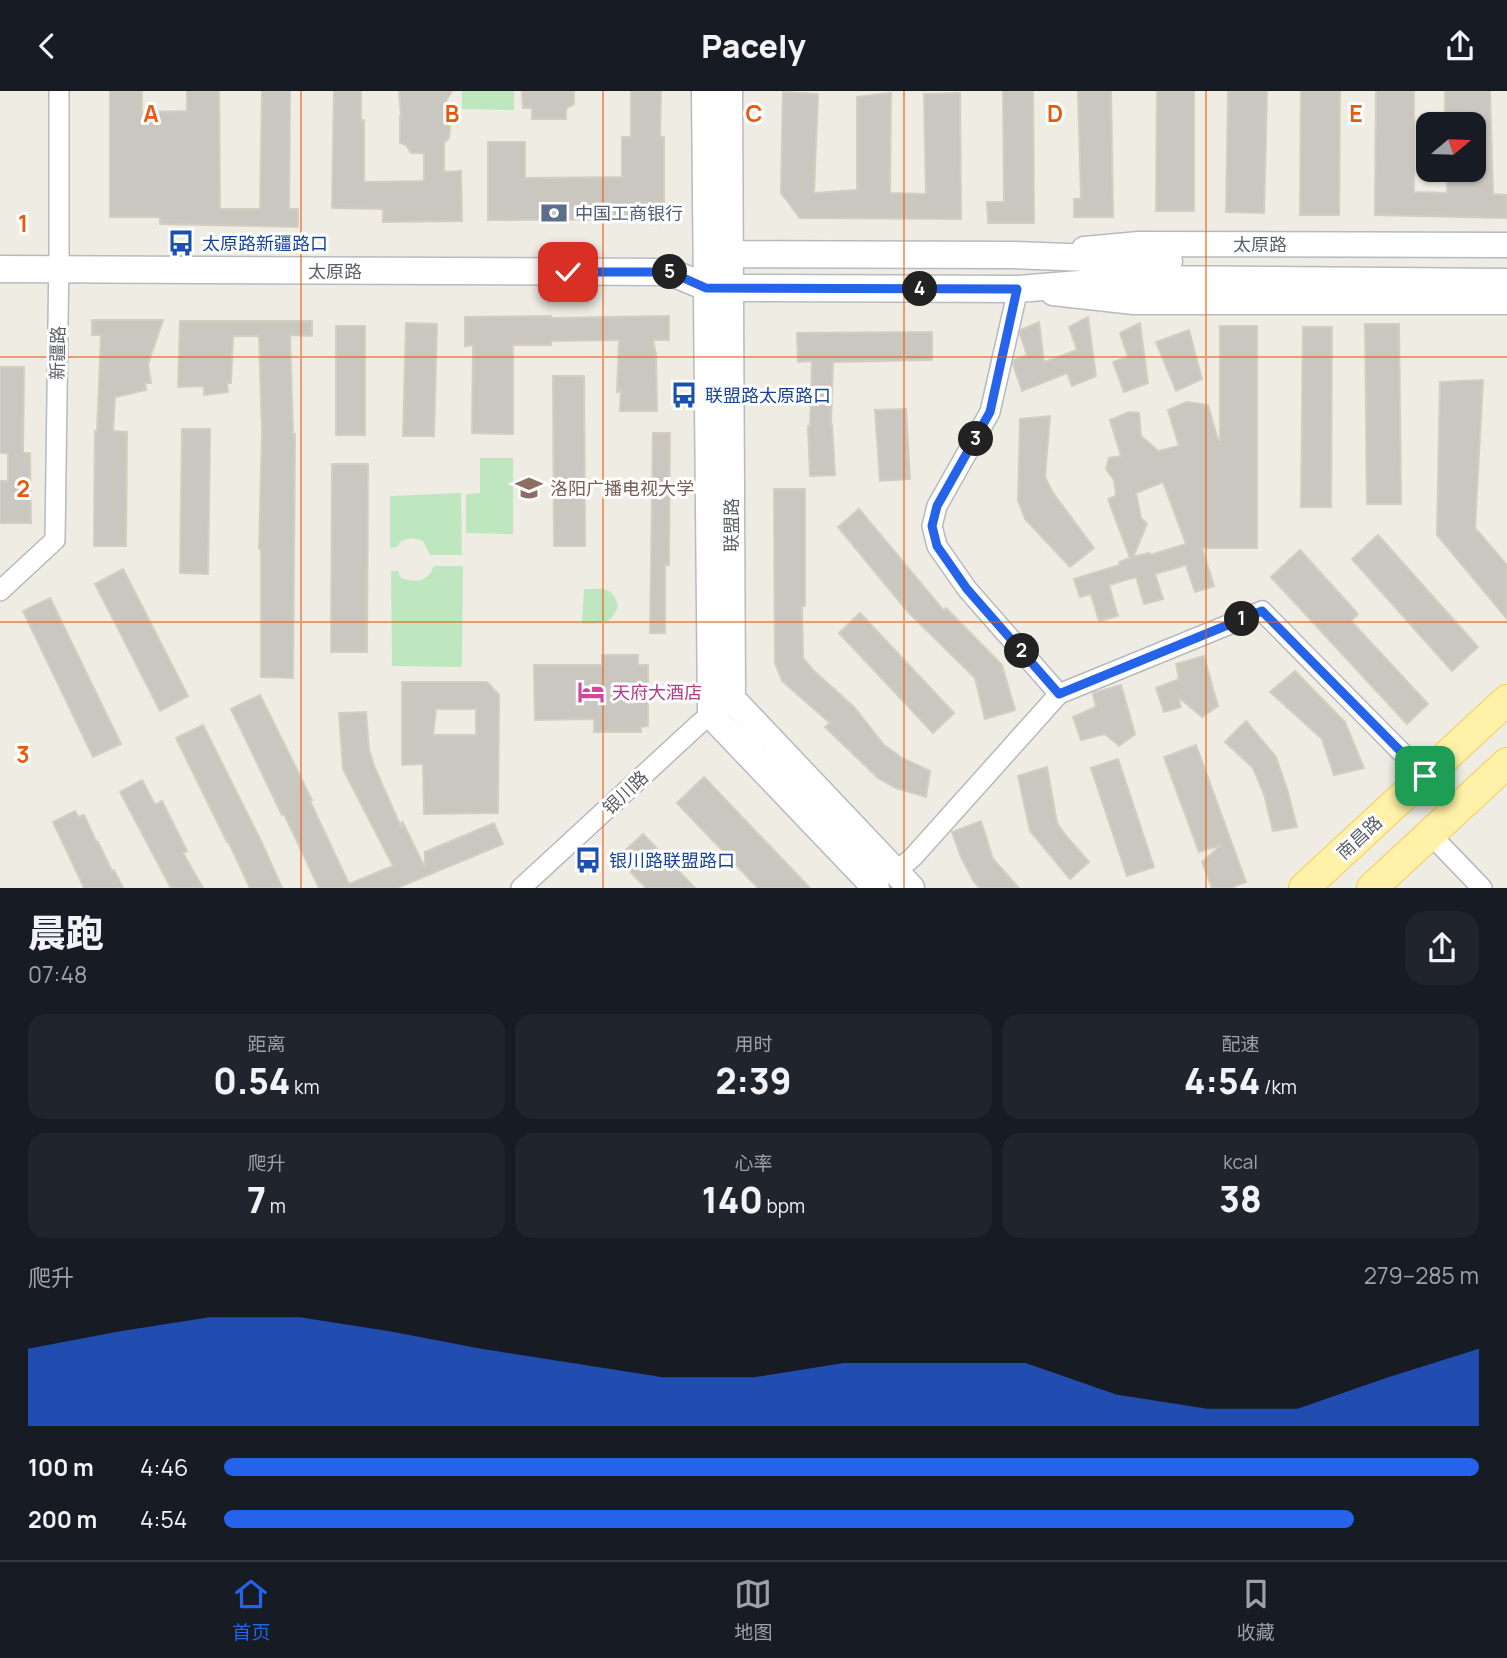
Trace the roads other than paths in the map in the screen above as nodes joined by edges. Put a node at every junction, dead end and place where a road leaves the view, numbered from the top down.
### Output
1 (59, 91) edge
2 (705, 91) edge
3 (729, 91) edge
4 (1507, 245) edge
5 (718, 254) junction
6 (1013, 255) junction
7 (1507, 264) edge
8 (0, 269) edge
9 (59, 269) junction
10 (670, 272) junction
11 (1507, 282) edge
12 (718, 288) junction
13 (1017, 289) junction
14 (1507, 302) edge
15 (0, 591) edge
16 (1059, 694) junction
17 (1507, 700) edge
18 (722, 707) junction
19 (1507, 763) edge
20 (1425, 776) junction
21 (1430, 834) junction
22 (894, 883) edge
23 (521, 888) edge
24 (1304, 888) edge
25 (1372, 888) edge
26 (1482, 888) edge

1 - 9 street, 新疆路
2 - 5 main road, 联盟路
3 - 5 main road, 联盟路
4 - 6 street, 太原路
5 - 6 main road, 太原路
5 - 10 main road, 太原路
5 - 12 main road, 联盟路
6 - 7 main road, 太原路
8 - 9 main road, 太原路
9 - 10 main road, 太原路
9 - 15 street, 新疆路
10 - 12 main road, 太原路
11 - 13 main road, 太原路
12 - 13 main road, 太原路
12 - 18 main road, 联盟路
13 - 14 street, 太原路
13 - 16 street
16 - 20 street
16 - 22 street
17 - 20 main road, 南昌路
18 - 22 main road
18 - 23 street, 银川路
19 - 21 main road
20 - 24 main road, 南昌路
21 - 25 main road
21 - 26 street

